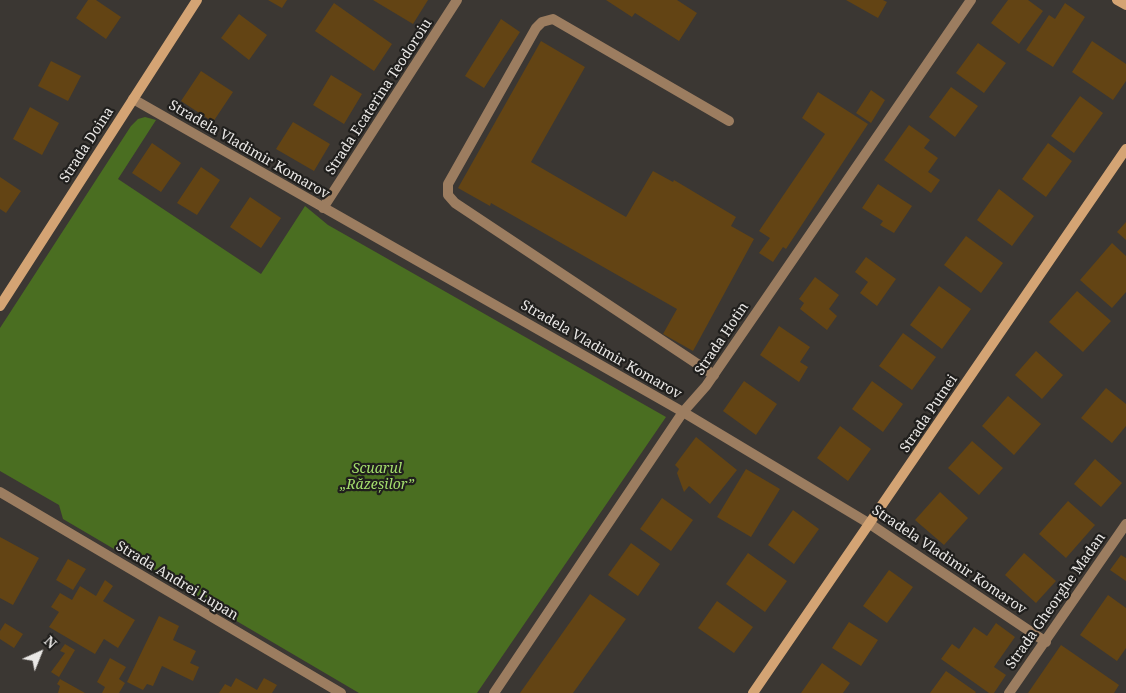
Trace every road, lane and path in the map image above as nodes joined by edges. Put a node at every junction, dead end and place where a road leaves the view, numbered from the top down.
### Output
1 (197, 0) edge
2 (457, 0) edge
3 (971, 0) edge
4 (1117, 0) edge
5 (1126, 5) edge
6 (133, 99) junction
7 (729, 121) dead end
8 (1126, 149) edge
9 (323, 208) junction
10 (0, 306) edge
11 (714, 374) junction
12 (683, 412) junction
13 (0, 492) edge
14 (870, 524) junction
15 (1126, 524) edge
16 (1046, 642) junction
17 (341, 693) edge
18 (494, 693) edge
19 (753, 693) edge
20 (1009, 693) edge

1 - 6 street, Strada Doina
2 - 9 street, Strada Ecaterina Teodoroiu
3 - 11 street, Strada Hotin
4 - 5 street
6 - 9 street, Stradela Vladimir Komarov
6 - 10 street, Strada Doina
7 - 11 street
8 - 14 street, Strada Putnei
9 - 12 street, Stradela Vladimir Komarov
11 - 12 street, Strada Hotin
12 - 14 street, Stradela Vladimir Komarov
12 - 18 street, Strada Hotin
13 - 17 street, Strada Andrei Lupan
14 - 16 street, Stradela Vladimir Komarov
14 - 19 street, Strada Putnei
15 - 16 street, Strada Gheorghe Madan
16 - 20 street, Strada Gheorghe Madan

